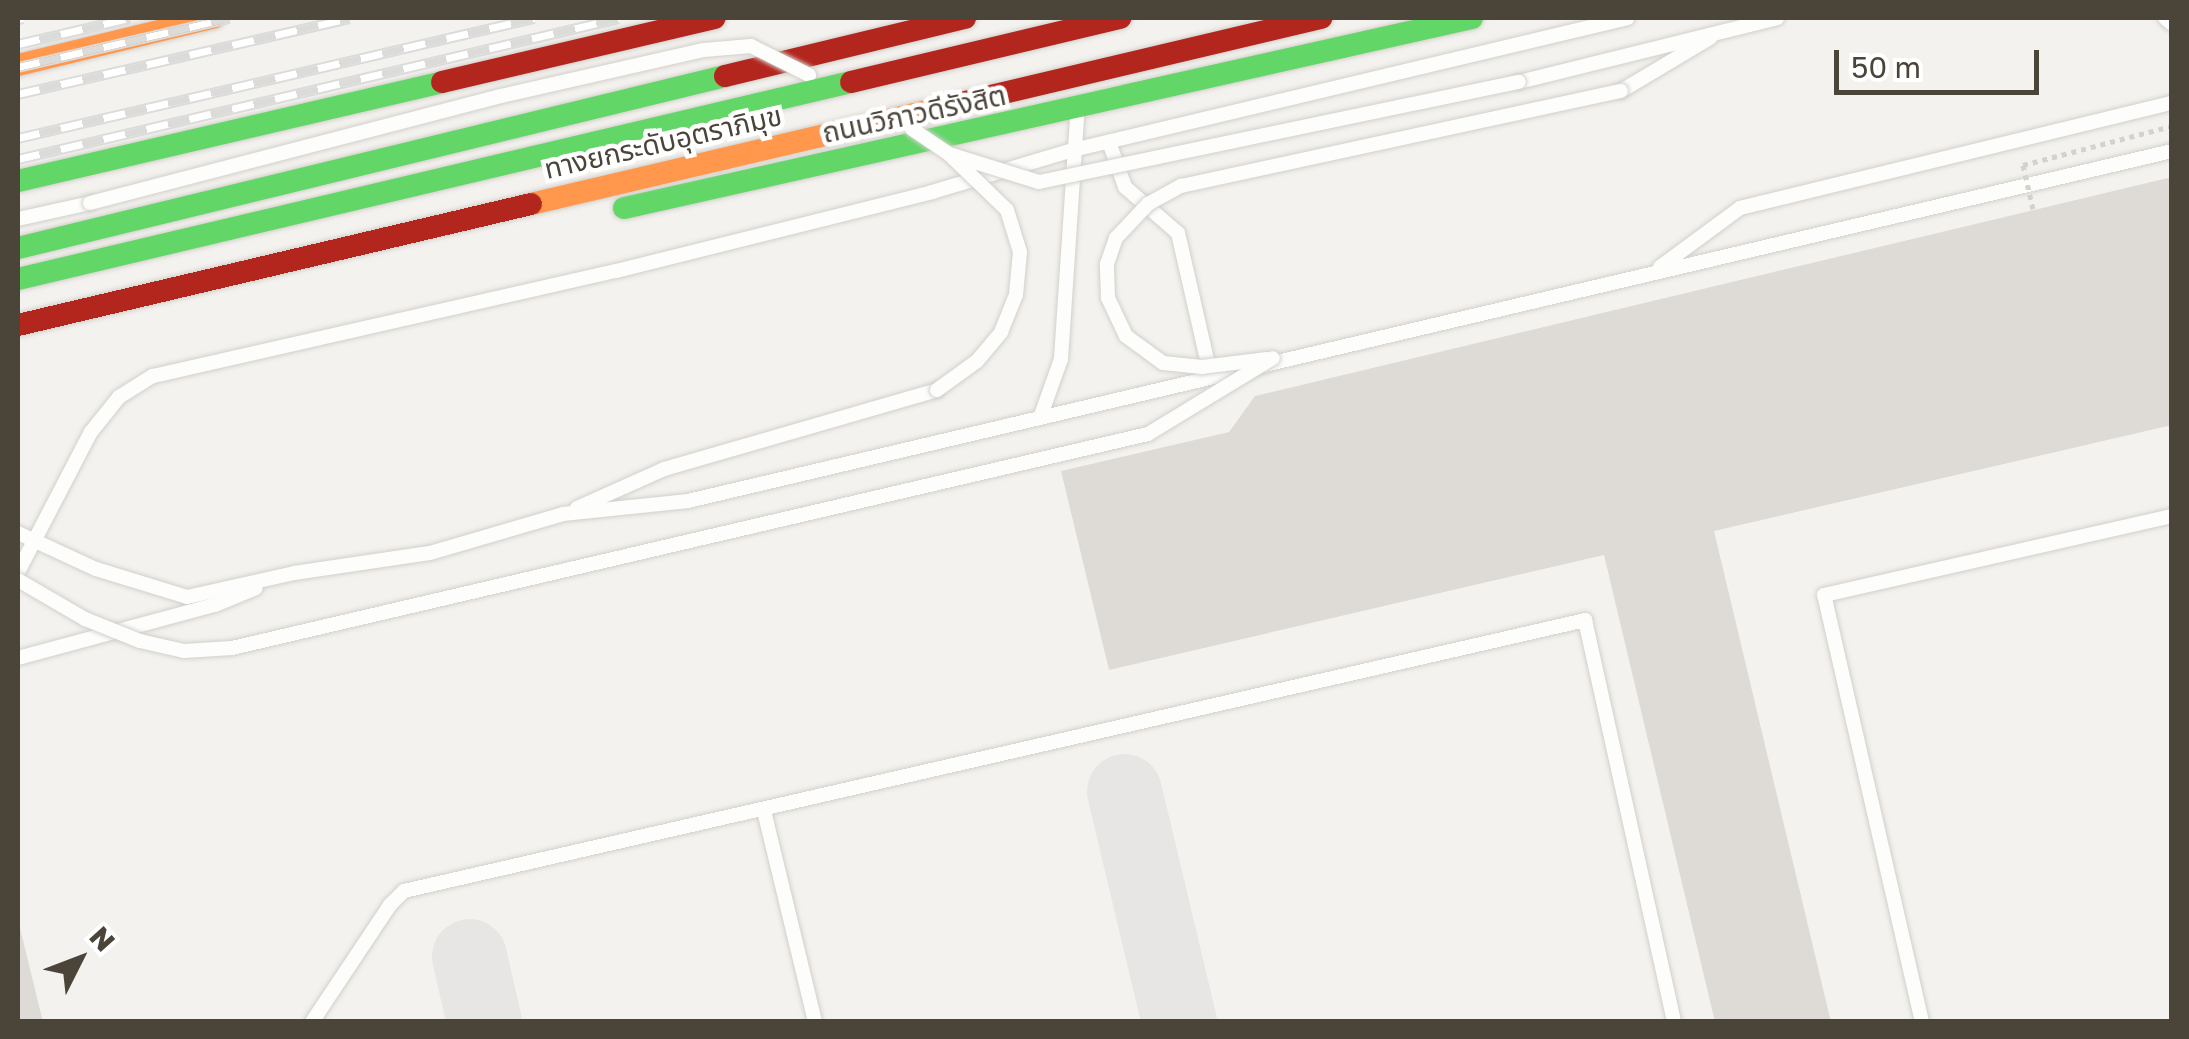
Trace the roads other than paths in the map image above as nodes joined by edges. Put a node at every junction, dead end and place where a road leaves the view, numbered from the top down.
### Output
1 (213, 18) edge
2 (715, 18) edge
3 (964, 18) edge
4 (1120, 18) edge
5 (1322, 18) edge
6 (1472, 18) edge
7 (1628, 18) edge
8 (1776, 18) edge
9 (2165, 18) edge
10 (160, 24) edge
11 (2172, 24) edge
12 (1723, 30) junction
13 (18, 65) edge
14 (857, 100) dead end
15 (2172, 103) edge
16 (872, 108) dead end
17 (1078, 108) junction
18 (1108, 142) junction
19 (1072, 150) junction
20 (2172, 151) edge
21 (949, 154) junction
22 (18, 181) edge
23 (596, 214) dead end
24 (18, 219) edge
25 (538, 227) dead end
26 (18, 248) edge
27 (18, 279) edge
28 (18, 324) edge
29 (18, 342) edge
30 (1273, 358) junction
31 (1211, 378) junction
32 (1040, 418) junction
33 (563, 514) junction
34 (2172, 516) edge
35 (18, 532) edge
36 (37, 540) junction
37 (294, 573) junction
38 (18, 576) edge
39 (18, 658) edge
40 (764, 811) junction
41 (312, 1022) edge
42 (815, 1022) edge
43 (1674, 1022) edge
44 (1922, 1022) edge

1 - 10 main road
2 - 22 main road
3 - 26 main road
4 - 27 main road, ทางยกระดับอุตราภิมุข, bridge
5 - 28 main road, ทางยกระดับอุตราภิมุข, bridge
6 - 17 main road, ถนนวิภาวดีรังสิต
7 - 18 lane
8 - 12 lane
9 - 11 lane
10 - 13 main road
12 - 21 lane, bridge
12 - 30 lane, bridge
14 - 24 lane, bridge
15 - 30 lane
16 - 21 lane, bridge
17 - 19 lane
17 - 23 main road, ถนนวิภาวดีรังสิต
18 - 19 lane
18 - 31 lane
19 - 32 lane
19 - 36 lane
20 - 31 lane
21 - 33 lane, bridge
25 - 29 main road
30 - 38 lane, bridge
31 - 32 lane
32 - 33 lane
33 - 37 lane
34 - 44 lane
35 - 36 lane
36 - 37 lane
36 - 38 lane
37 - 39 lane
40 - 41 lane
40 - 42 lane
40 - 43 lane

